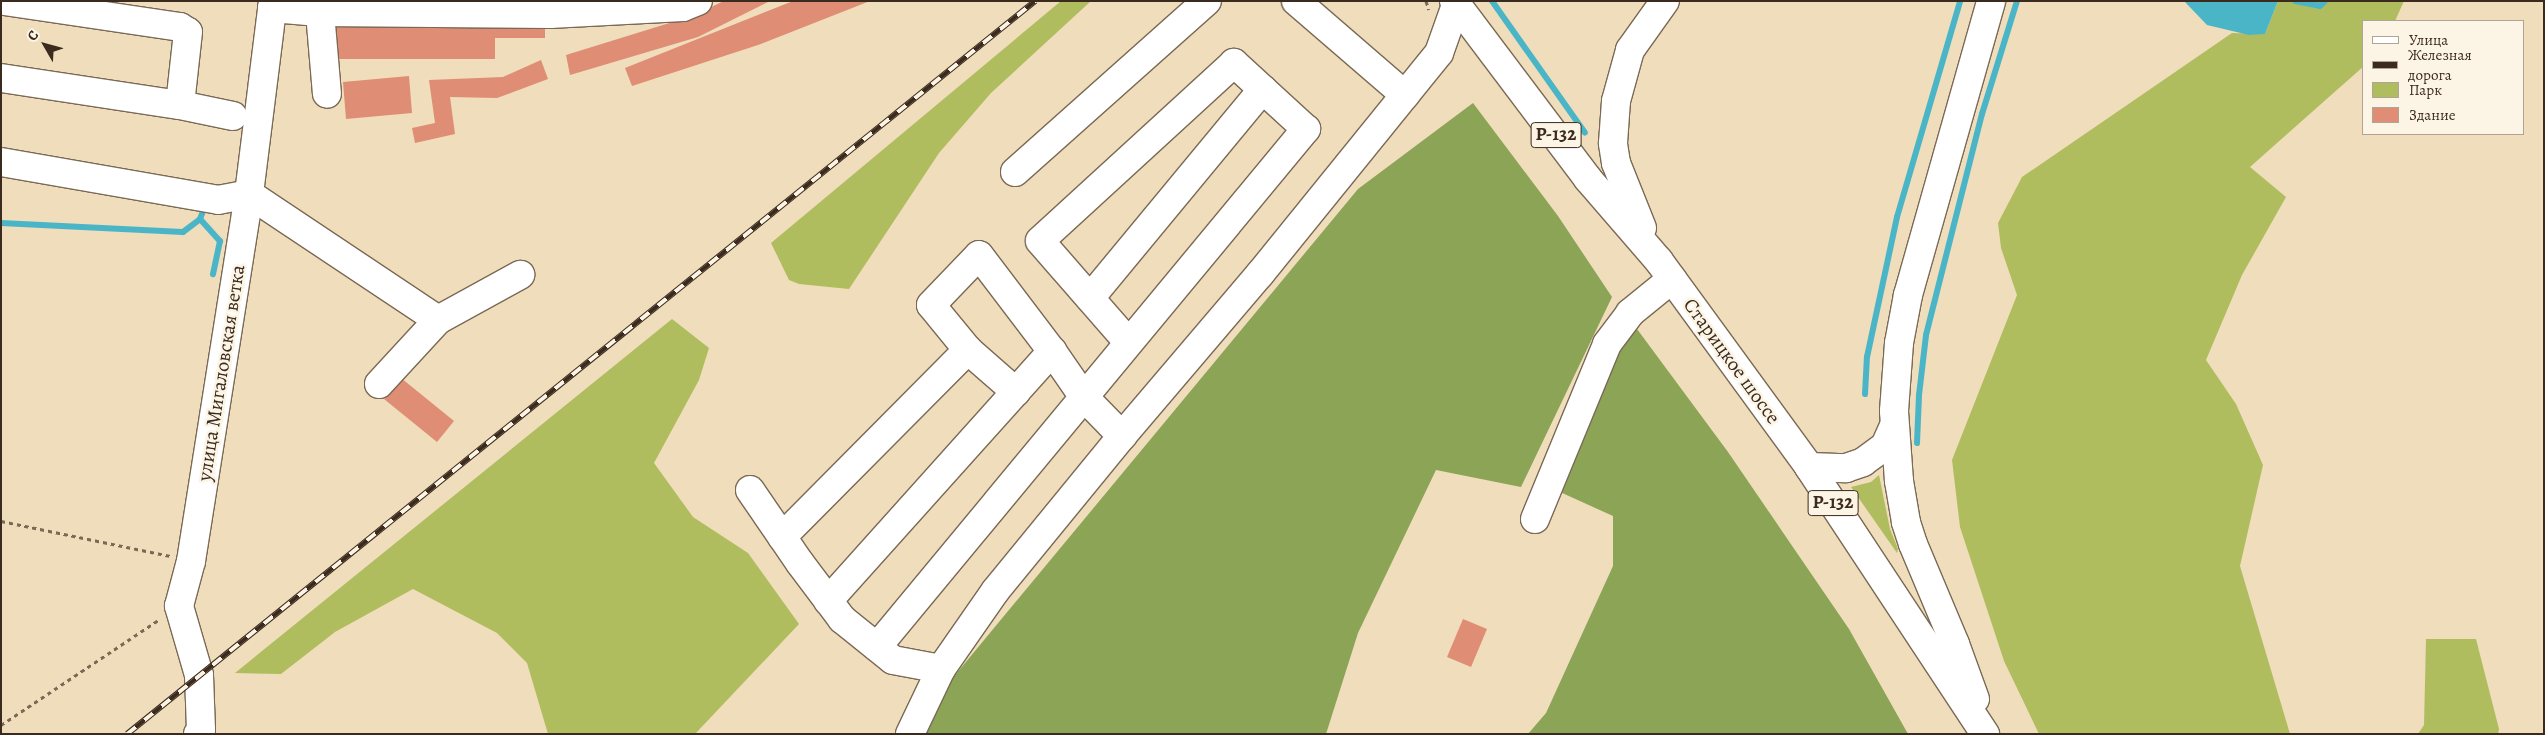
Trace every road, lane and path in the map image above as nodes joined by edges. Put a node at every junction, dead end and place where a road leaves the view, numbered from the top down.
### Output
1 (4, 1) edge
2 (698, 1) edge
3 (1207, 1) edge
4 (1296, 1) edge
5 (1665, 1) edge
6 (1991, 1) edge
7 (1455, 3) edge
8 (272, 5) edge
9 (319, 6) edge
10 (1, 78) edge
11 (1263, 90) junction
12 (326, 94) dead end
13 (1405, 94) junction
14 (180, 105) junction
15 (233, 116) dead end
16 (1, 162) edge
17 (1015, 172) dead end
18 (249, 194) junction
19 (1666, 270) junction
20 (520, 274) dead end
21 (1090, 298) junction
22 (438, 320) junction
23 (1128, 342) junction
24 (968, 350) junction
25 (1052, 351) junction
26 (379, 384) dead end
27 (1016, 392) junction
28 (1084, 396) junction
29 (1894, 428) junction
30 (1122, 436) junction
31 (1809, 467) junction
32 (750, 490) dead end
33 (1535, 519) dead end
34 (1, 521) edge
35 (782, 537) junction
36 (191, 561) junction
37 (828, 601) junction
38 (179, 606) junction
39 (877, 647) junction
40 (940, 669) junction
41 (1, 724) edge
42 (198, 734) edge
43 (910, 734) edge
44 (1986, 734) edge

1 - 14 main road
2 - 9 main road, улица Мигаловская ветка
3 - 17 main road
4 - 13 main road
5 - 19 main road
6 - 29 main road
7 - 13 main road
7 - 19 main road, Старицкое шоссе / Р-132
8 - 9 main road, улица Мигаловская ветка
8 - 18 main road, улица Мигаловская ветка
9 - 12 main road
10 - 14 main road
11 - 21 main road
11 - 21 main road
11 - 23 main road
13 - 30 main road
14 - 15 main road
16 - 18 main road
18 - 22 main road
18 - 36 main road, улица Мигаловская ветка
19 - 31 main road, Старицкое шоссе / Р-132
19 - 33 main road
20 - 22 main road
21 - 23 main road
22 - 26 main road
23 - 28 main road
24 - 25 main road
24 - 27 main road
24 - 35 main road
25 - 27 main road
25 - 28 main road
27 - 37 main road
28 - 30 main road
28 - 39 main road
29 - 31 main road
29 - 44 main road
30 - 40 main road
31 - 44 main road, Старицкое шоссе / Р-132
32 - 35 main road
34 - 36 path
35 - 37 main road
36 - 38 main road, улица Мигаловская ветка
37 - 39 main road
38 - 41 path
38 - 42 main road
39 - 40 main road
40 - 43 main road

